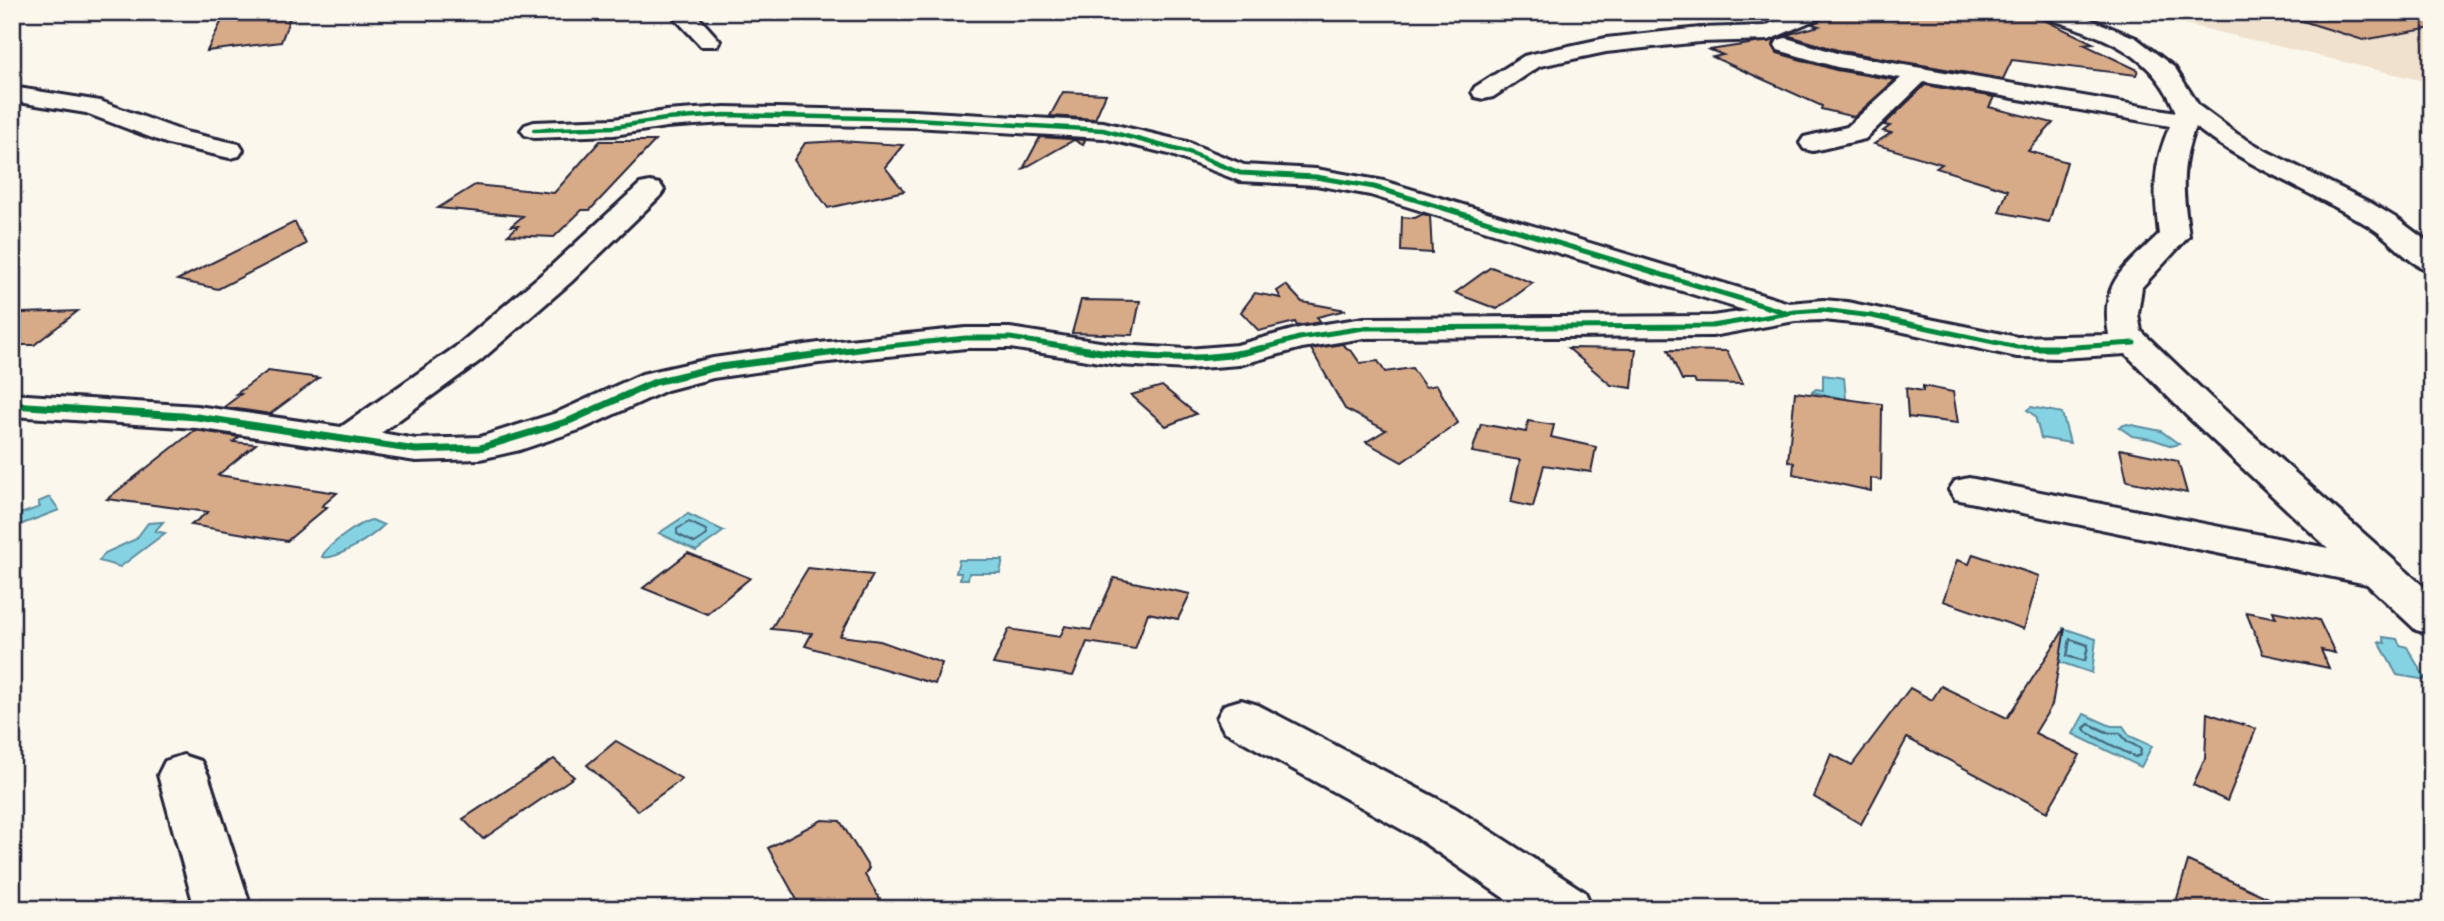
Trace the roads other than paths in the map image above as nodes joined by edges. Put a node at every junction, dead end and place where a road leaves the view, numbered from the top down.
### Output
1 (680, 12) edge
2 (1814, 12) edge
3 (2051, 12) edge
4 (709, 41) dead end
5 (1786, 45) dead end
6 (1919, 74) junction
7 (1484, 92) dead end
8 (12, 94) edge
9 (2188, 116) junction
10 (534, 130) dead end
11 (1813, 143) dead end
12 (230, 150) dead end
13 (650, 190) dead end
14 (2432, 262) edge
15 (1786, 313) junction
16 (2134, 343) junction
17 (12, 405) edge
18 (349, 439) junction
19 (1969, 490) dead end
20 (2381, 572) junction
21 (2432, 619) edge
22 (1241, 718) dead end
23 (183, 775) dead end
24 (218, 909) edge
25 (1565, 909) edge

1 - 4 street
2 - 7 street
3 - 9 street
5 - 6 street
6 - 9 street
6 - 11 street
8 - 12 street
9 - 14 street
9 - 16 street
10 - 15 street
13 - 18 street
15 - 16 street
15 - 18 street
16 - 20 street
17 - 18 street
19 - 20 street
20 - 21 street
22 - 25 street
23 - 24 street

